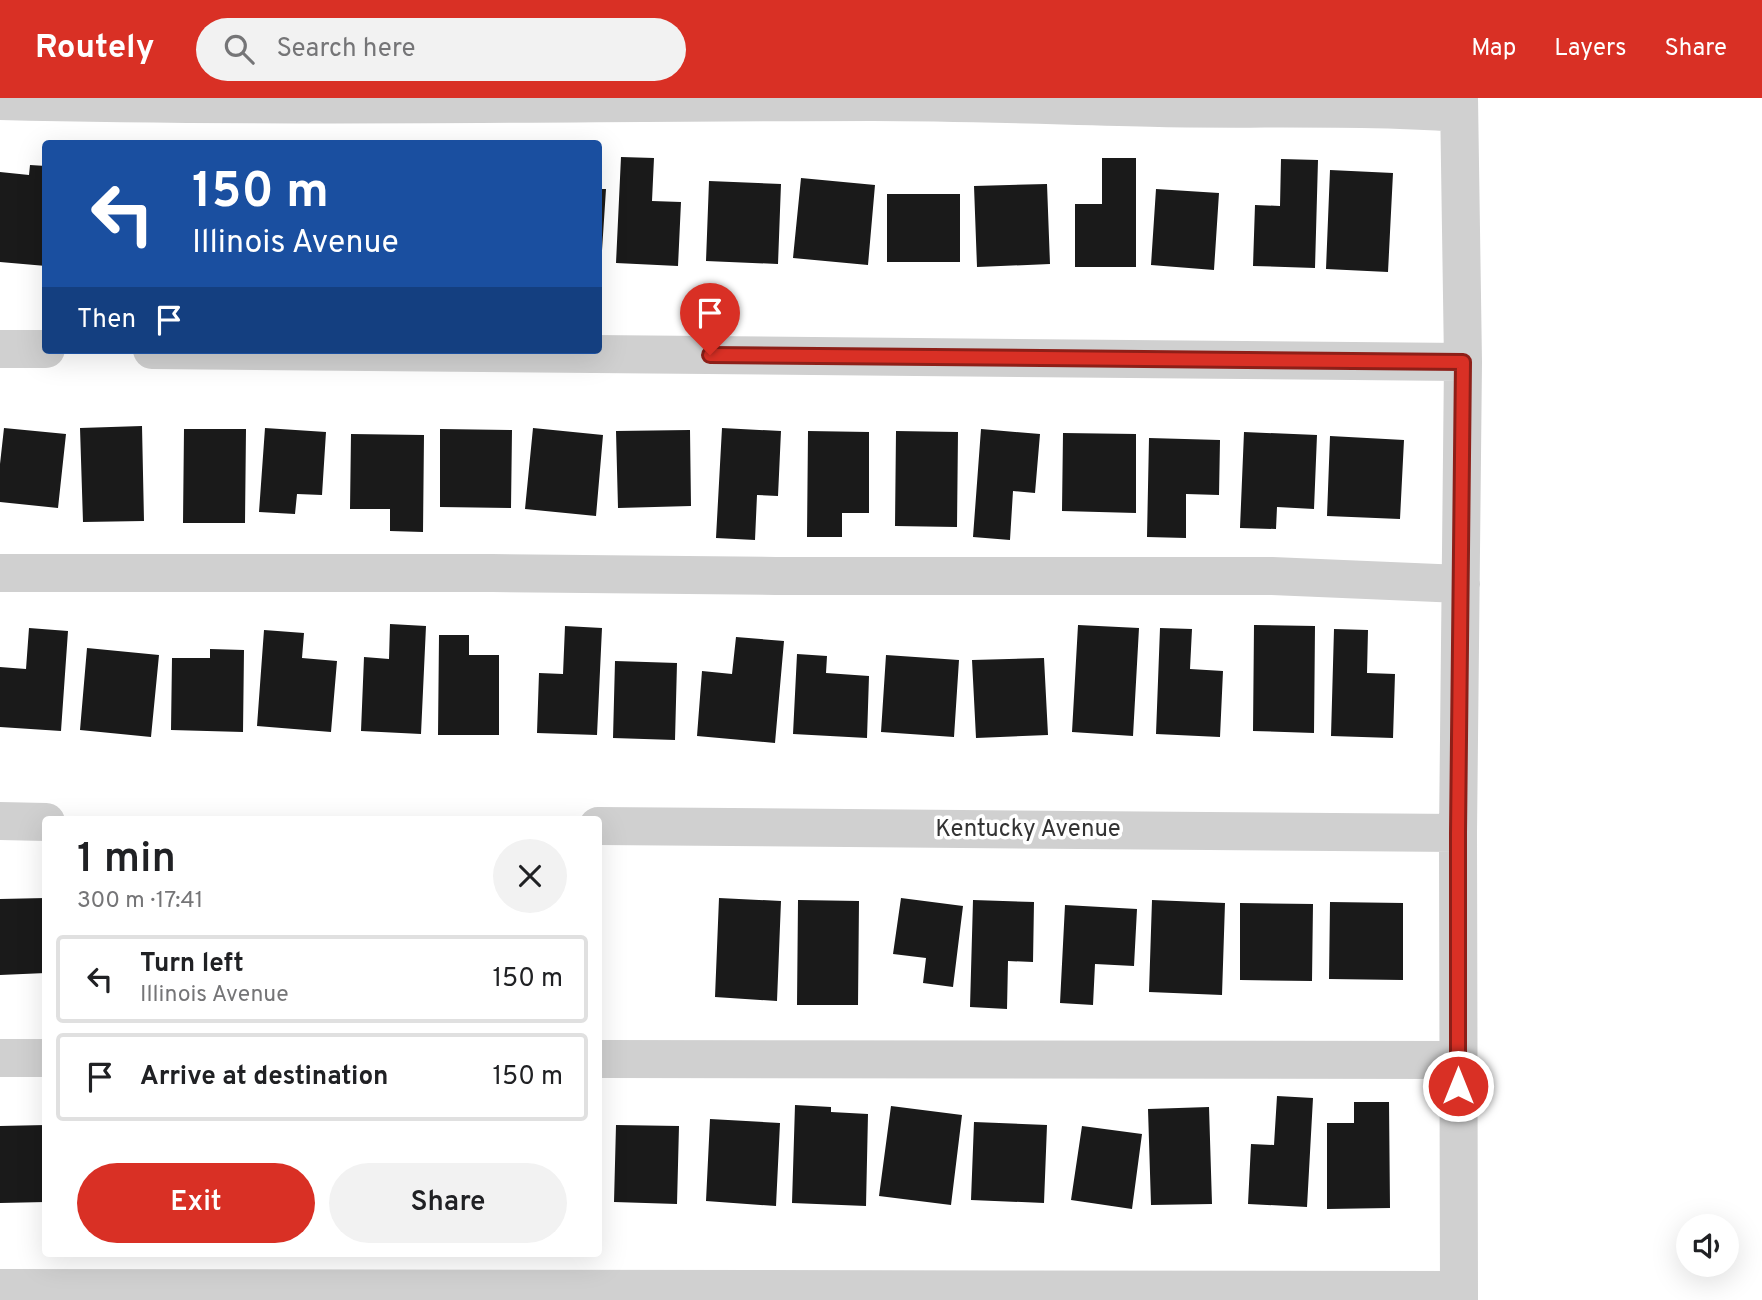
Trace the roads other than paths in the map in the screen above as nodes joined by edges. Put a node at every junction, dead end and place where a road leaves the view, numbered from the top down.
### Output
1 (0, 101) edge
2 (1459, 105) edge
3 (0, 349) edge
4 (42, 349) edge
5 (589, 354) edge
6 (1463, 362) junction
7 (0, 573) edge
8 (1461, 584) junction
9 (0, 821) edge
10 (42, 821) edge
11 (602, 826) edge
12 (1458, 833) junction
13 (0, 1058) edge
14 (42, 1058) edge
15 (602, 1059) edge
16 (1458, 1060) junction
17 (0, 1288) edge
18 (1459, 1295) edge

1 - 2 street
2 - 6 street
3 - 4 street
5 - 6 street
6 - 8 street
7 - 8 street
8 - 12 street
9 - 10 street
11 - 12 street, Kentucky Avenue
12 - 16 street
13 - 14 street
15 - 16 street
16 - 18 street
17 - 18 street

